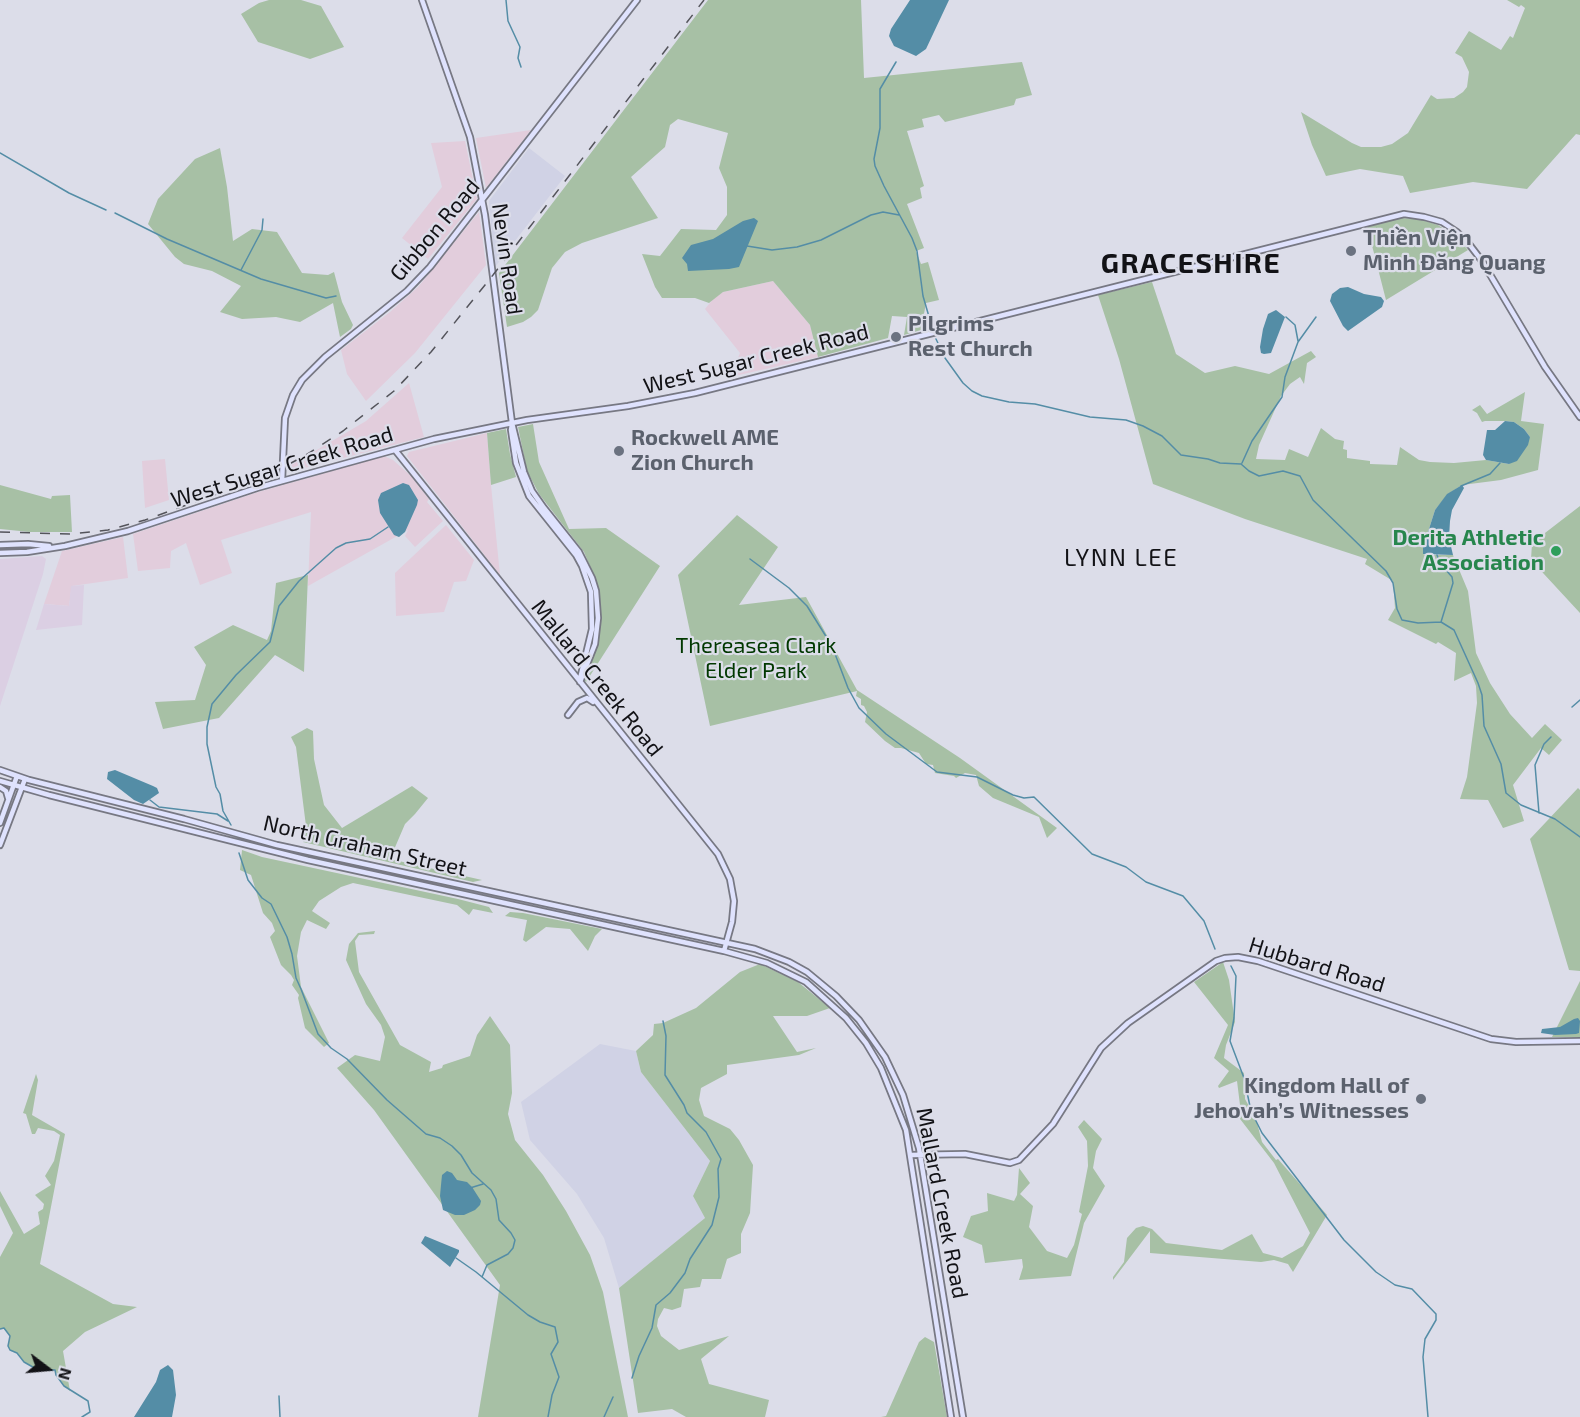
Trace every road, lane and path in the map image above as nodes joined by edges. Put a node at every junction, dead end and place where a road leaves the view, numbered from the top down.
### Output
1 (422, 0) edge
2 (637, 0) edge
3 (482, 200) junction
4 (1580, 417) edge
5 (512, 423) junction
6 (410, 446) junction
7 (394, 450) junction
8 (282, 481) junction
9 (430, 494) junction
10 (0, 545) edge
11 (54, 547) junction
12 (0, 553) edge
13 (584, 660) junction
14 (569, 669) junction
15 (580, 682) junction
16 (599, 706) junction
17 (568, 715) dead end
18 (0, 770) edge
19 (17, 776) junction
20 (25, 779) junction
21 (0, 781) edge
22 (14, 785) junction
23 (0, 787) edge
24 (21, 788) junction
25 (8, 799) junction
26 (0, 823) edge
27 (0, 845) edge
28 (727, 943) junction
29 (724, 951) junction
30 (1580, 1041) edge
31 (911, 1155) junction
32 (920, 1155) junction
33 (951, 1417) edge
34 (963, 1417) edge

1 - 3 main road, Nevin Road
2 - 3 main road, Gibbon Road
3 - 5 main road, Nevin Road
3 - 8 main road, Gibbon Road
4 - 5 main road, West Sugar Creek Road
5 - 6 main road, West Sugar Creek Road
5 - 13 main road, Nevin Road
5 - 15 main road, Nevin Road
6 - 7 main road, West Sugar Creek Road
6 - 9 main road
7 - 8 main road, West Sugar Creek Road
7 - 9 main road, Mallard Creek Road
8 - 11 main road, West Sugar Creek Road
9 - 14 main road, Mallard Creek Road
10 - 11 main road, West Sugar Creek Road
11 - 12 main road, West Sugar Creek Road
13 - 14 main road
13 - 15 main road, Nevin Road
14 - 15 main road, Mallard Creek Road
15 - 16 main road, Mallard Creek Road
16 - 17 main road
16 - 28 main road, Mallard Creek Road
18 - 19 main road, North Graham Street
19 - 20 main road, North Graham Street
19 - 22 main road
20 - 24 main road
20 - 28 main road, North Graham Street
21 - 22 main road, North Graham Street
22 - 24 main road, North Graham Street
22 - 25 main road
23 - 25 main road
24 - 27 main road
24 - 29 main road, North Graham Street
25 - 26 main road
28 - 29 main road, Mallard Creek Road
28 - 32 main road, Mallard Creek Road
29 - 31 main road, Mallard Creek Road
30 - 32 main road, Hubbard Road
31 - 32 main road, Hubbard Road
31 - 33 main road, Mallard Creek Road
32 - 34 main road, Mallard Creek Road

